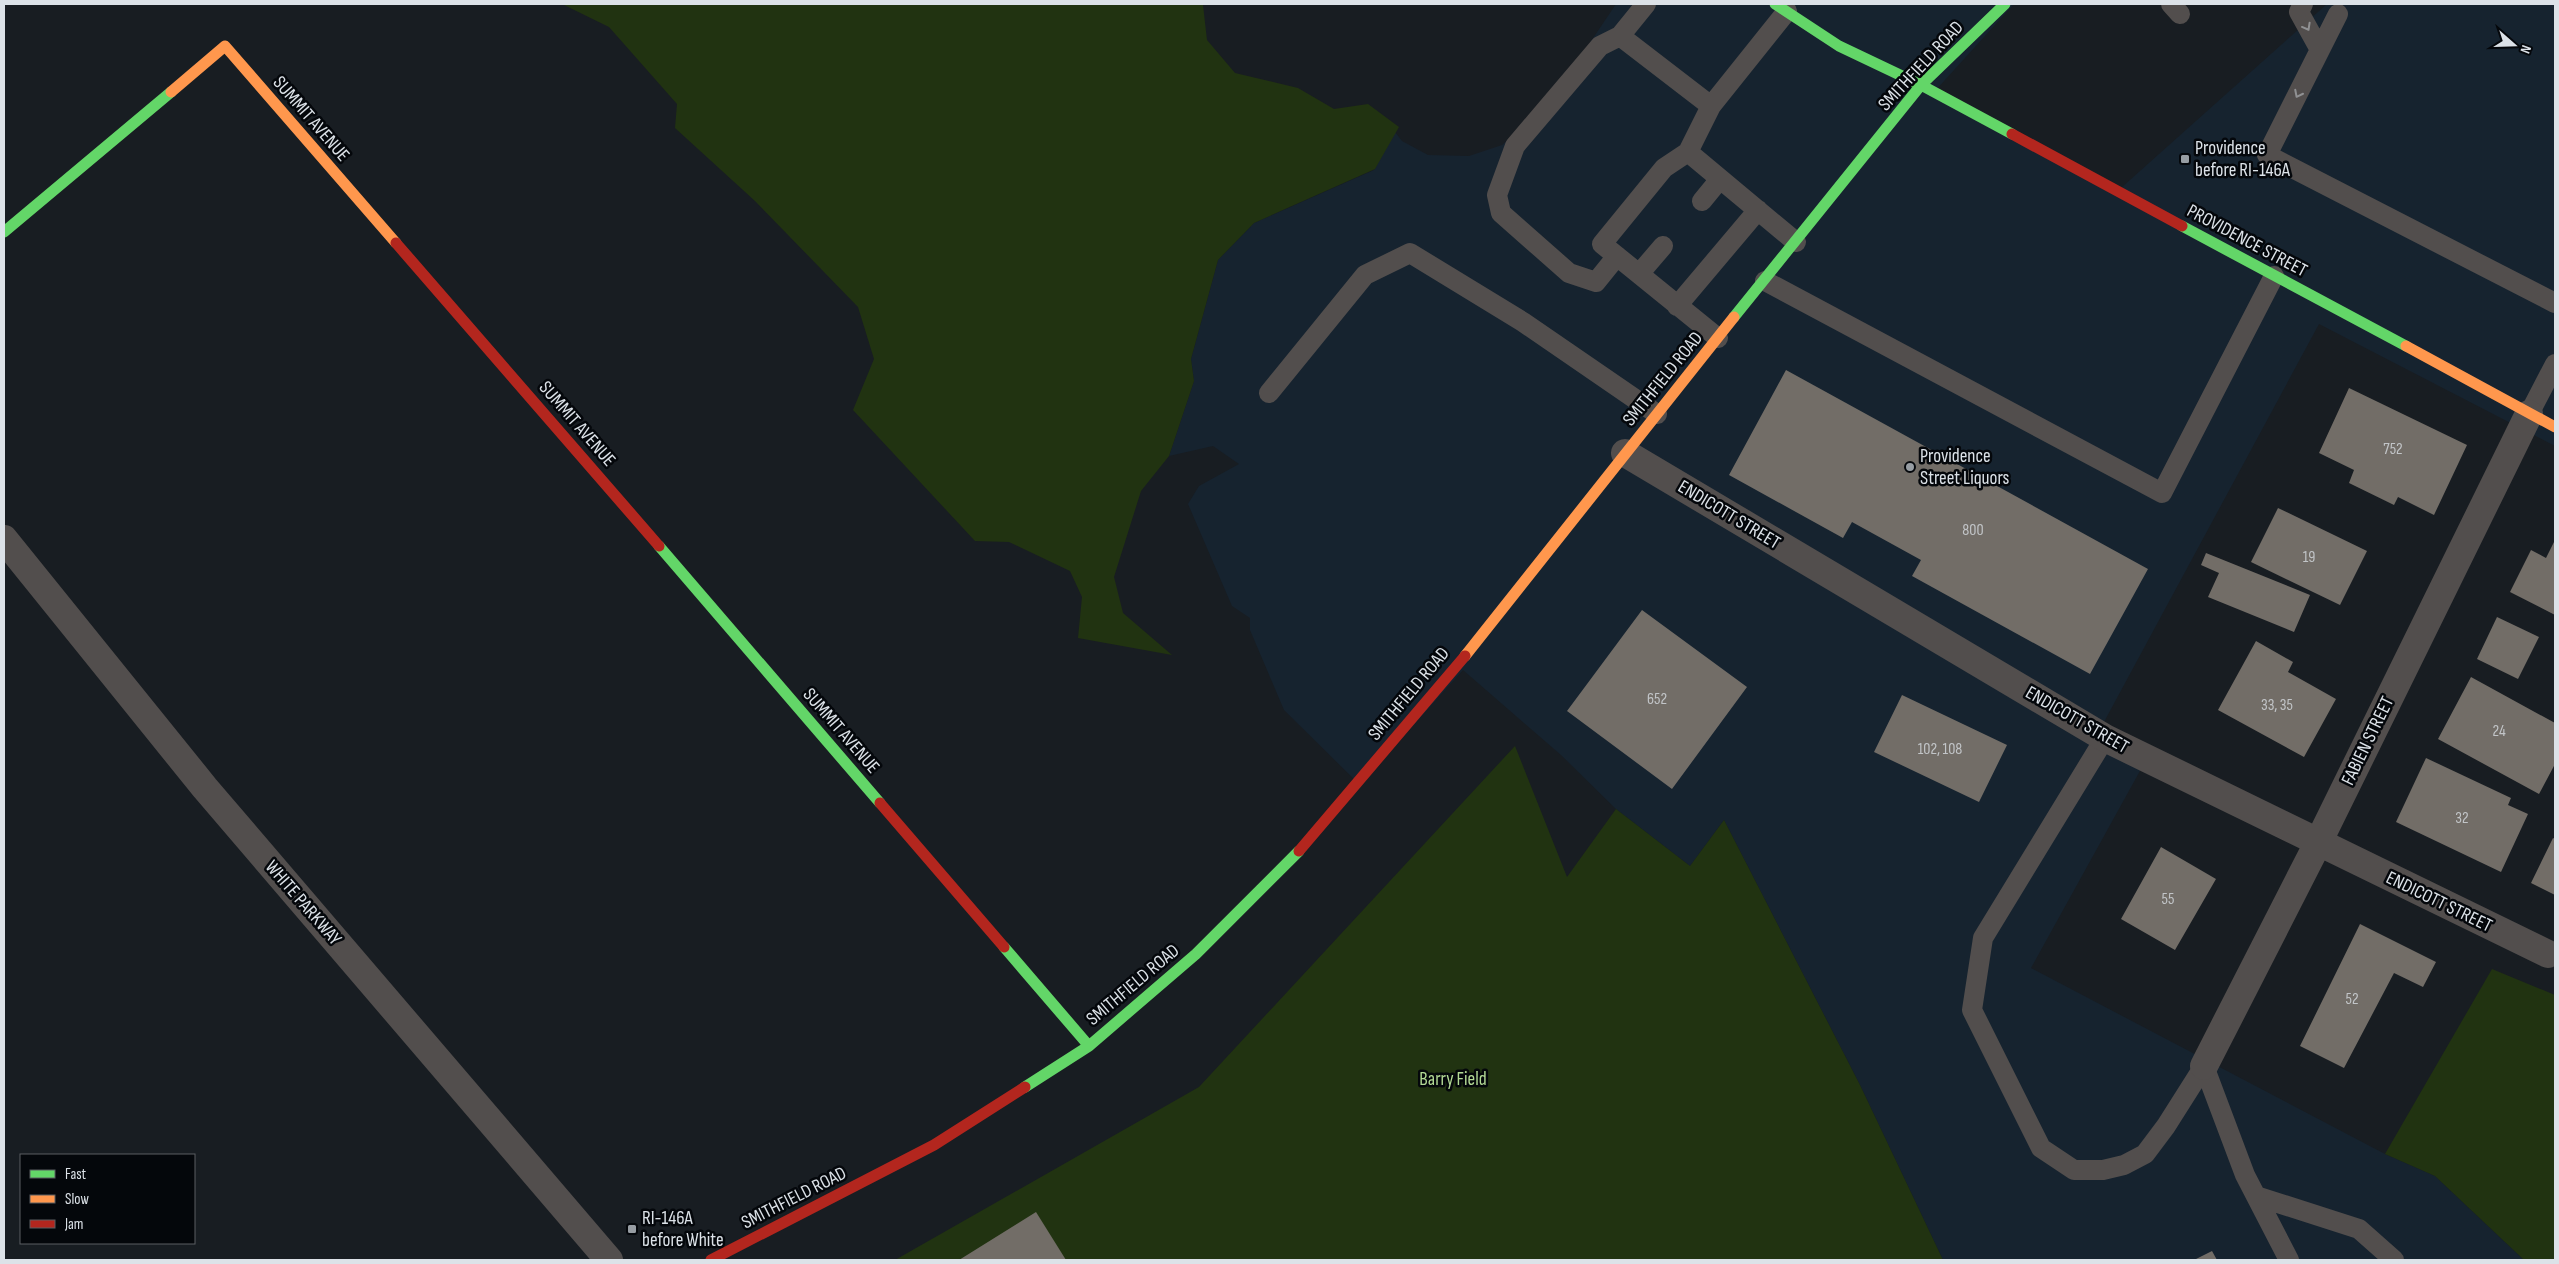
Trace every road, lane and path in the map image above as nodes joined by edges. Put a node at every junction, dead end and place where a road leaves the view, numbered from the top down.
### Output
1 (1646, 4) edge
2 (2005, 4) edge
3 (2303, 4) edge
4 (1781, 8) edge
5 (2338, 14) dead end
6 (1620, 36) junction
7 (2320, 50) junction
8 (1922, 85) junction
9 (1711, 106) junction
10 (1688, 152) junction
11 (1720, 179) junction
12 (1702, 200) dead end
13 (1758, 210) junction
14 (4, 232) edge
15 (1796, 242) junction
16 (1663, 246) dead end
17 (1617, 256) junction
18 (1639, 274) junction
19 (2274, 276) junction
20 (1765, 281) junction
21 (2555, 303) edge
22 (1677, 306) junction
23 (1718, 338) junction
24 (2555, 364) edge
25 (1269, 393) dead end
26 (1657, 414) junction
27 (2529, 414) junction
28 (2555, 427) edge
29 (1625, 453) junction
30 (4, 539) edge
31 (2105, 738) junction
32 (2318, 843) junction
33 (2548, 954) dead end
34 (1089, 1046) junction
35 (2204, 1066) junction
36 (2256, 1196) junction
37 (608, 1260) edge
38 (711, 1260) edge
39 (2289, 1260) edge
40 (2394, 1260) edge

1 - 6 lane
2 - 8 main road, SMITHFIELD ROAD
3 -> 7 lane
4 - 8 main road, PROVIDENCE STREET
4 - 9 lane
5 - 7 lane
6 - 9 lane
6 - 17 lane
7 -> 21 lane
8 - 15 main road, SMITHFIELD ROAD
8 - 19 main road, PROVIDENCE STREET
9 - 10 lane
10 - 11 lane
10 - 17 lane
11 - 12 lane
11 - 13 lane
13 - 15 lane
13 - 22 lane
14 - 34 main road, SUMMIT AVENUE
15 - 20 main road, SMITHFIELD ROAD
16 - 18 lane
17 - 18 lane
18 - 22 lane
19 - 20 lane
19 - 27 main road, PROVIDENCE STREET
20 - 23 main road, SMITHFIELD ROAD
22 - 23 lane
23 - 26 main road, SMITHFIELD ROAD
24 - 27 lane
25 - 26 lane
26 - 29 main road, SMITHFIELD ROAD
27 - 28 main road, PROVIDENCE STREET
27 - 32 street, FABIEN STREET
29 - 31 street, ENDICOTT STREET
29 - 34 main road, SMITHFIELD ROAD
30 - 37 street, WHITE PARKWAY
31 - 32 street, ENDICOTT STREET
31 - 35 lane
32 - 33 street, ENDICOTT STREET
32 - 35 street, FABIEN STREET
34 - 38 main road, SMITHFIELD ROAD
35 - 36 lane
36 - 39 lane
36 - 40 lane

